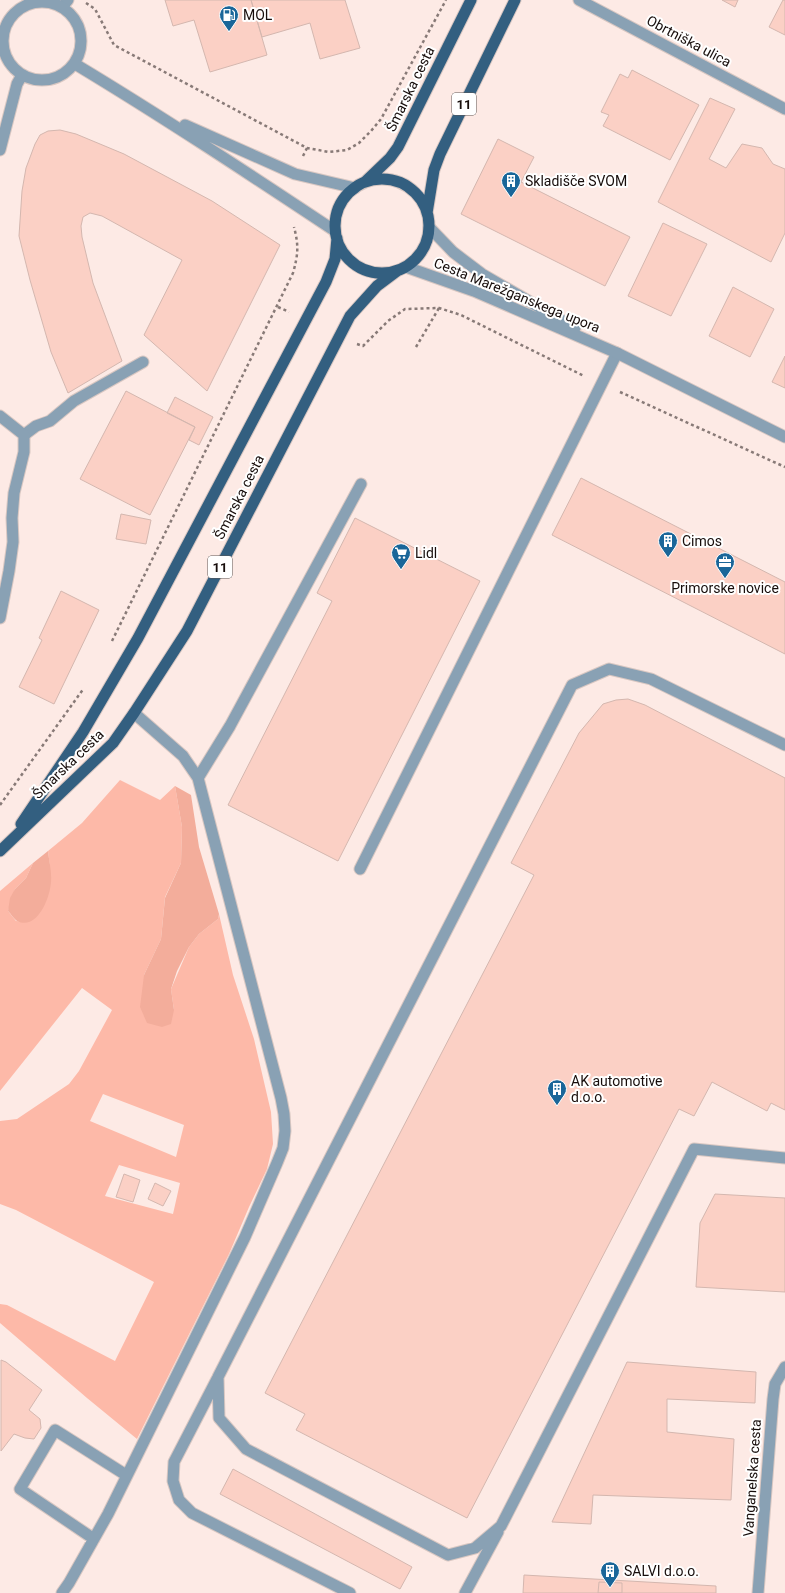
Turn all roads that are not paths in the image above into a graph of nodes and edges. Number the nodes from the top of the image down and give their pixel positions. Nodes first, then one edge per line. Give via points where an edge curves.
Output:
1 (471, 0) edge
2 (516, 0) edge
3 (579, 0) edge
4 (65, 4) edge
5 (4, 17) edge
6 (75, 64) junction
7 (22, 75) junction
8 (785, 109) edge
9 (153, 112) junction
10 (0, 150) edge
11 (359, 186) junction
12 (427, 213) junction
13 (429, 227) junction
14 (336, 235) junction
15 (401, 269) junction
16 (617, 353) junction
17 (143, 362) dead end
18 (0, 416) edge
19 (24, 435) junction
20 (785, 437) edge
21 (361, 484) dead end
22 (0, 618) edge
23 (134, 713) junction
24 (785, 745) edge
25 (198, 778) junction
26 (10, 841) junction
27 (0, 851) edge
28 (360, 869) dead end
29 (785, 1158) edge
30 (785, 1367) edge
31 (218, 1377) junction
32 (126, 1475) junction
33 (501, 1526) junction
34 (94, 1539) junction
35 (62, 1593) edge
36 (350, 1593) edge
37 (465, 1593) edge
38 (758, 1593) edge

1 - 11 main road, Šmarska cesta / 11 via 398,147 390,158
2 - 12 main road, 11 via 440,154 434,170
3 - 8 street, Obrtniška ulica
4 - 5 street via 33,3
4 - 6 street via 81,33 81,49
5 - 7 street via 4,50 11,65
6 - 7 street via 64,74 51,80 36,80
6 - 9 street
7 - 10 street via 17,84
9 - 11 street via 295,174
9 - 14 street via 283,196
11 - 12 main road, 11 via 379,179 395,181 409,188 420,199
11 - 14 main road, 11 via 348,194 339,207 335,221
12 - 13 main road, 11
13 - 15 main road, 11 via 422,250 415,260
13 - 16 street, Cesta Marežganskega upora via 453,252 482,274
14 - 15 main road via 343,252 353,263 367,270 382,273
14 - 26 main road, Šmarska cesta / 11 via 335,259 328,278 138,638 83,732
15 - 16 street, Cesta Marežganskega upora via 474,292
15 - 23 main road, Šmarska cesta / 11 via 377,286 350,316 187,631
16 - 20 street, Cesta Marežganskega upora
16 - 28 street
17 - 19 street via 74,401 50,421 36,426
18 - 19 street
19 - 22 street via 24,452 14,493 13,542
21 - 25 street via 230,726
23 - 25 street via 182,756
23 - 26 main road, Šmarska cesta / 11 via 113,743
24 - 31 street via 652,679 609,669 572,685
25 - 32 street via 281,1098 284,1114 283,1148 245,1237
26 - 27 main road, Šmarska cesta / 11
29 - 33 street via 694,1149
30 - 38 street, Vanganelska cesta via 776,1384 773,1399
31 - 33 street via 219,1418 246,1449 253,1453 448,1555 475,1548
31 - 36 street via 174,1462 173,1481 179,1500 192,1513
32 - 34 street
32 - 34 street via 55,1430 20,1489
33 - 37 street
34 - 35 street

